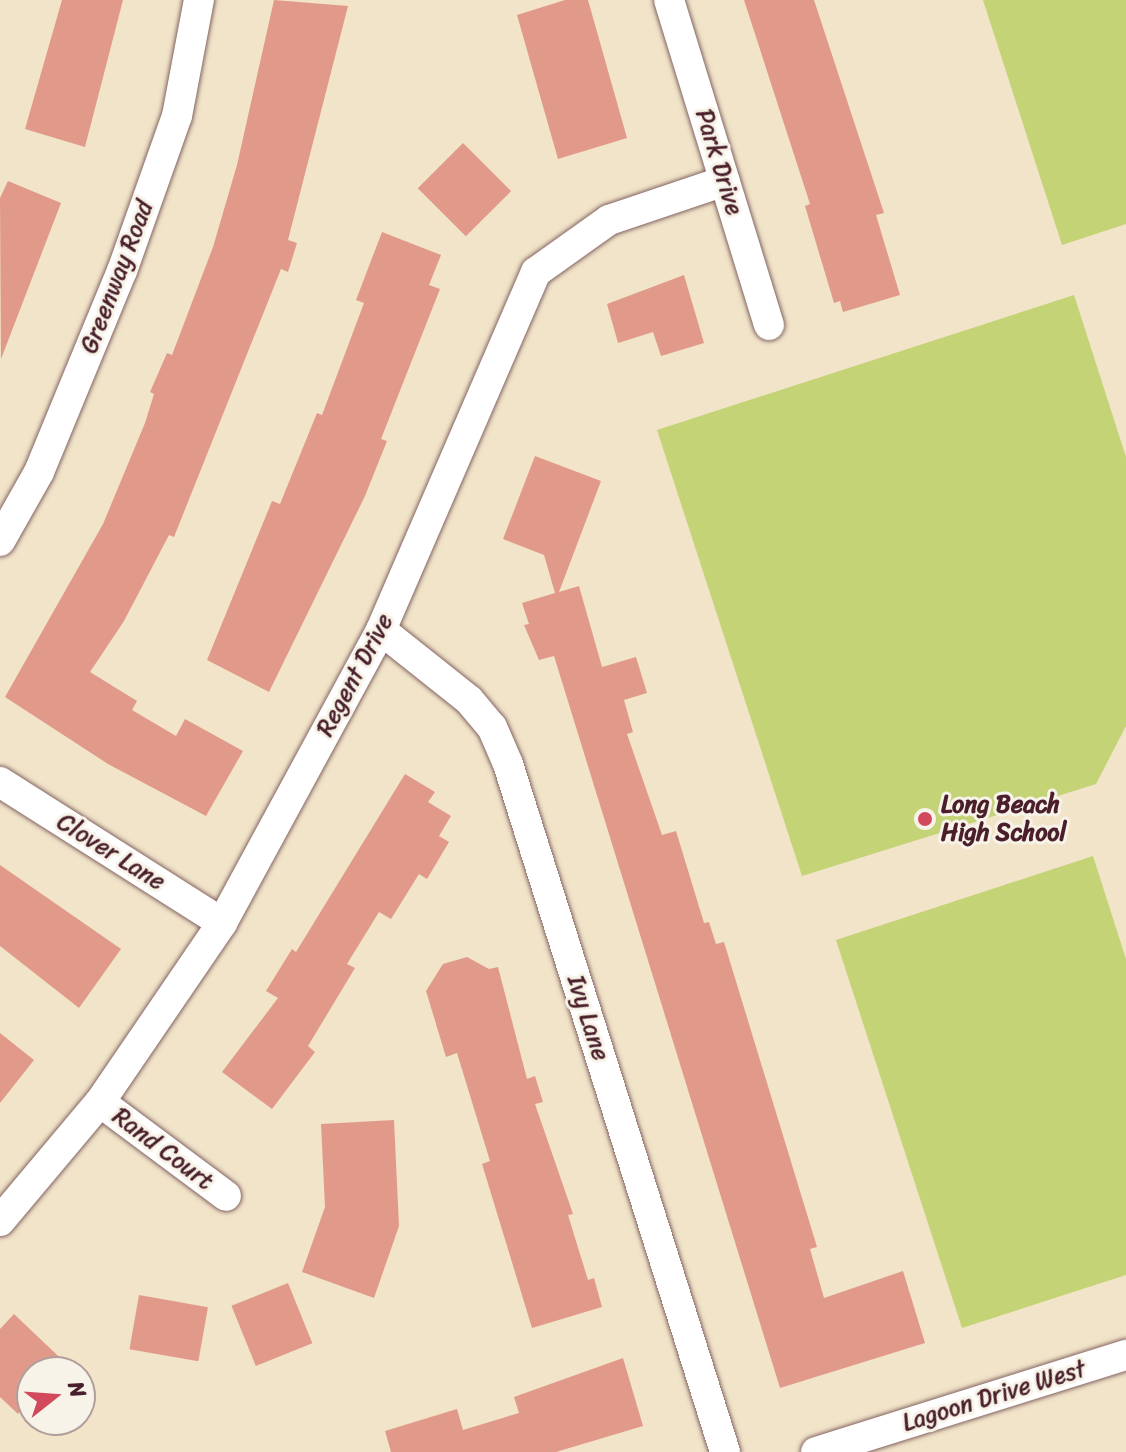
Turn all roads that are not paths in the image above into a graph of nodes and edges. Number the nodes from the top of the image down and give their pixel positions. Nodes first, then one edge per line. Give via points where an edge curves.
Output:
1 (199, 0) edge
2 (669, 0) edge
3 (725, 181) junction
4 (769, 325) dead end
5 (0, 541) edge
6 (381, 630) junction
7 (0, 782) edge
8 (222, 923) junction
9 (100, 1102) junction
10 (226, 1196) dead end
11 (0, 1221) edge
12 (1126, 1355) edge
13 (725, 1452) edge
14 (816, 1452) edge

1 - 5 street, Greenway Road via 177,116 122,271 39,472
2 - 3 street, Park Drive
3 - 4 street, Park Drive
3 - 6 street, Regent Drive via 609,220 536,272
6 - 8 street, Regent Drive
6 - 13 street, Ivy Lane via 469,700 492,727 508,764
7 - 8 street, Clover Lane
8 - 9 street, Regent Drive
9 - 10 street, Rand Court
9 - 11 street, Regent Drive
12 - 14 street, Lagoon Drive West

